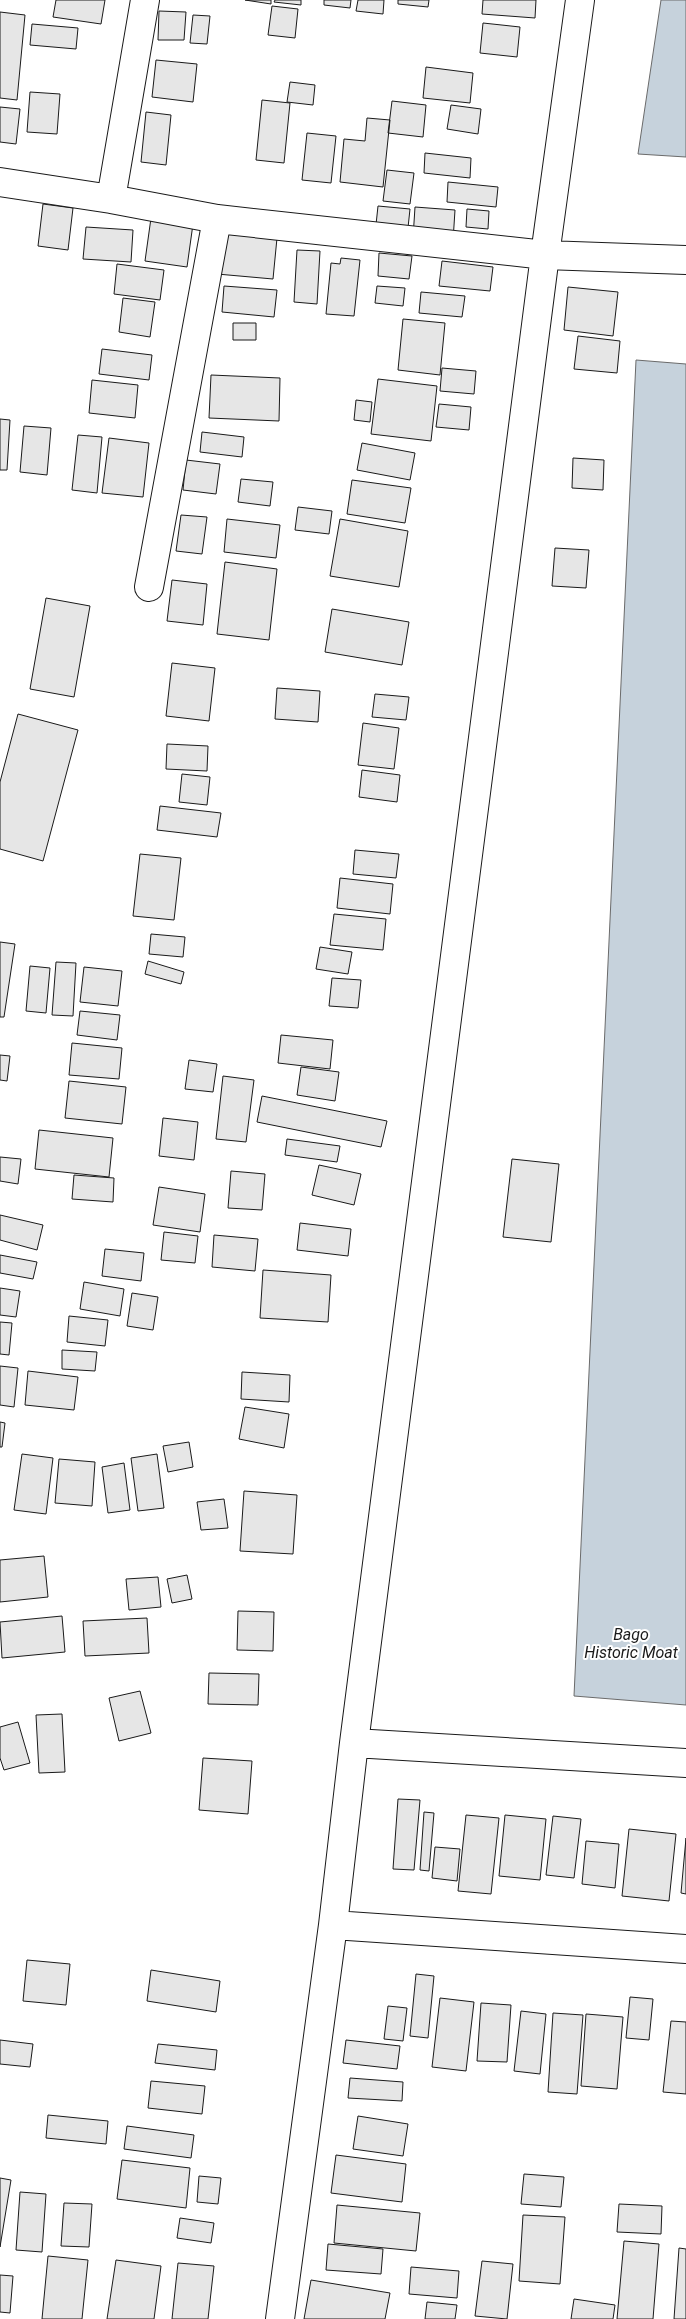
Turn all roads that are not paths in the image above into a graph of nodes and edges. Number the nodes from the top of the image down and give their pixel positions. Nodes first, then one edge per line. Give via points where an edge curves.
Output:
1 (146, 0) edge
2 (580, 0) edge
3 (0, 182) edge
4 (111, 199) junction
5 (217, 219) junction
6 (545, 255) junction
7 (686, 260) edge
8 (150, 587) dead end
9 (354, 1743) junction
10 (686, 1763) edge
11 (333, 1925) junction
12 (686, 1949) edge
13 (280, 2319) edge

1 - 4 street
2 - 6 street
3 - 4 street
4 - 5 street
5 - 6 street
5 - 8 street
6 - 7 street
6 - 9 street
9 - 10 street
9 - 11 street
11 - 12 street
11 - 13 street

